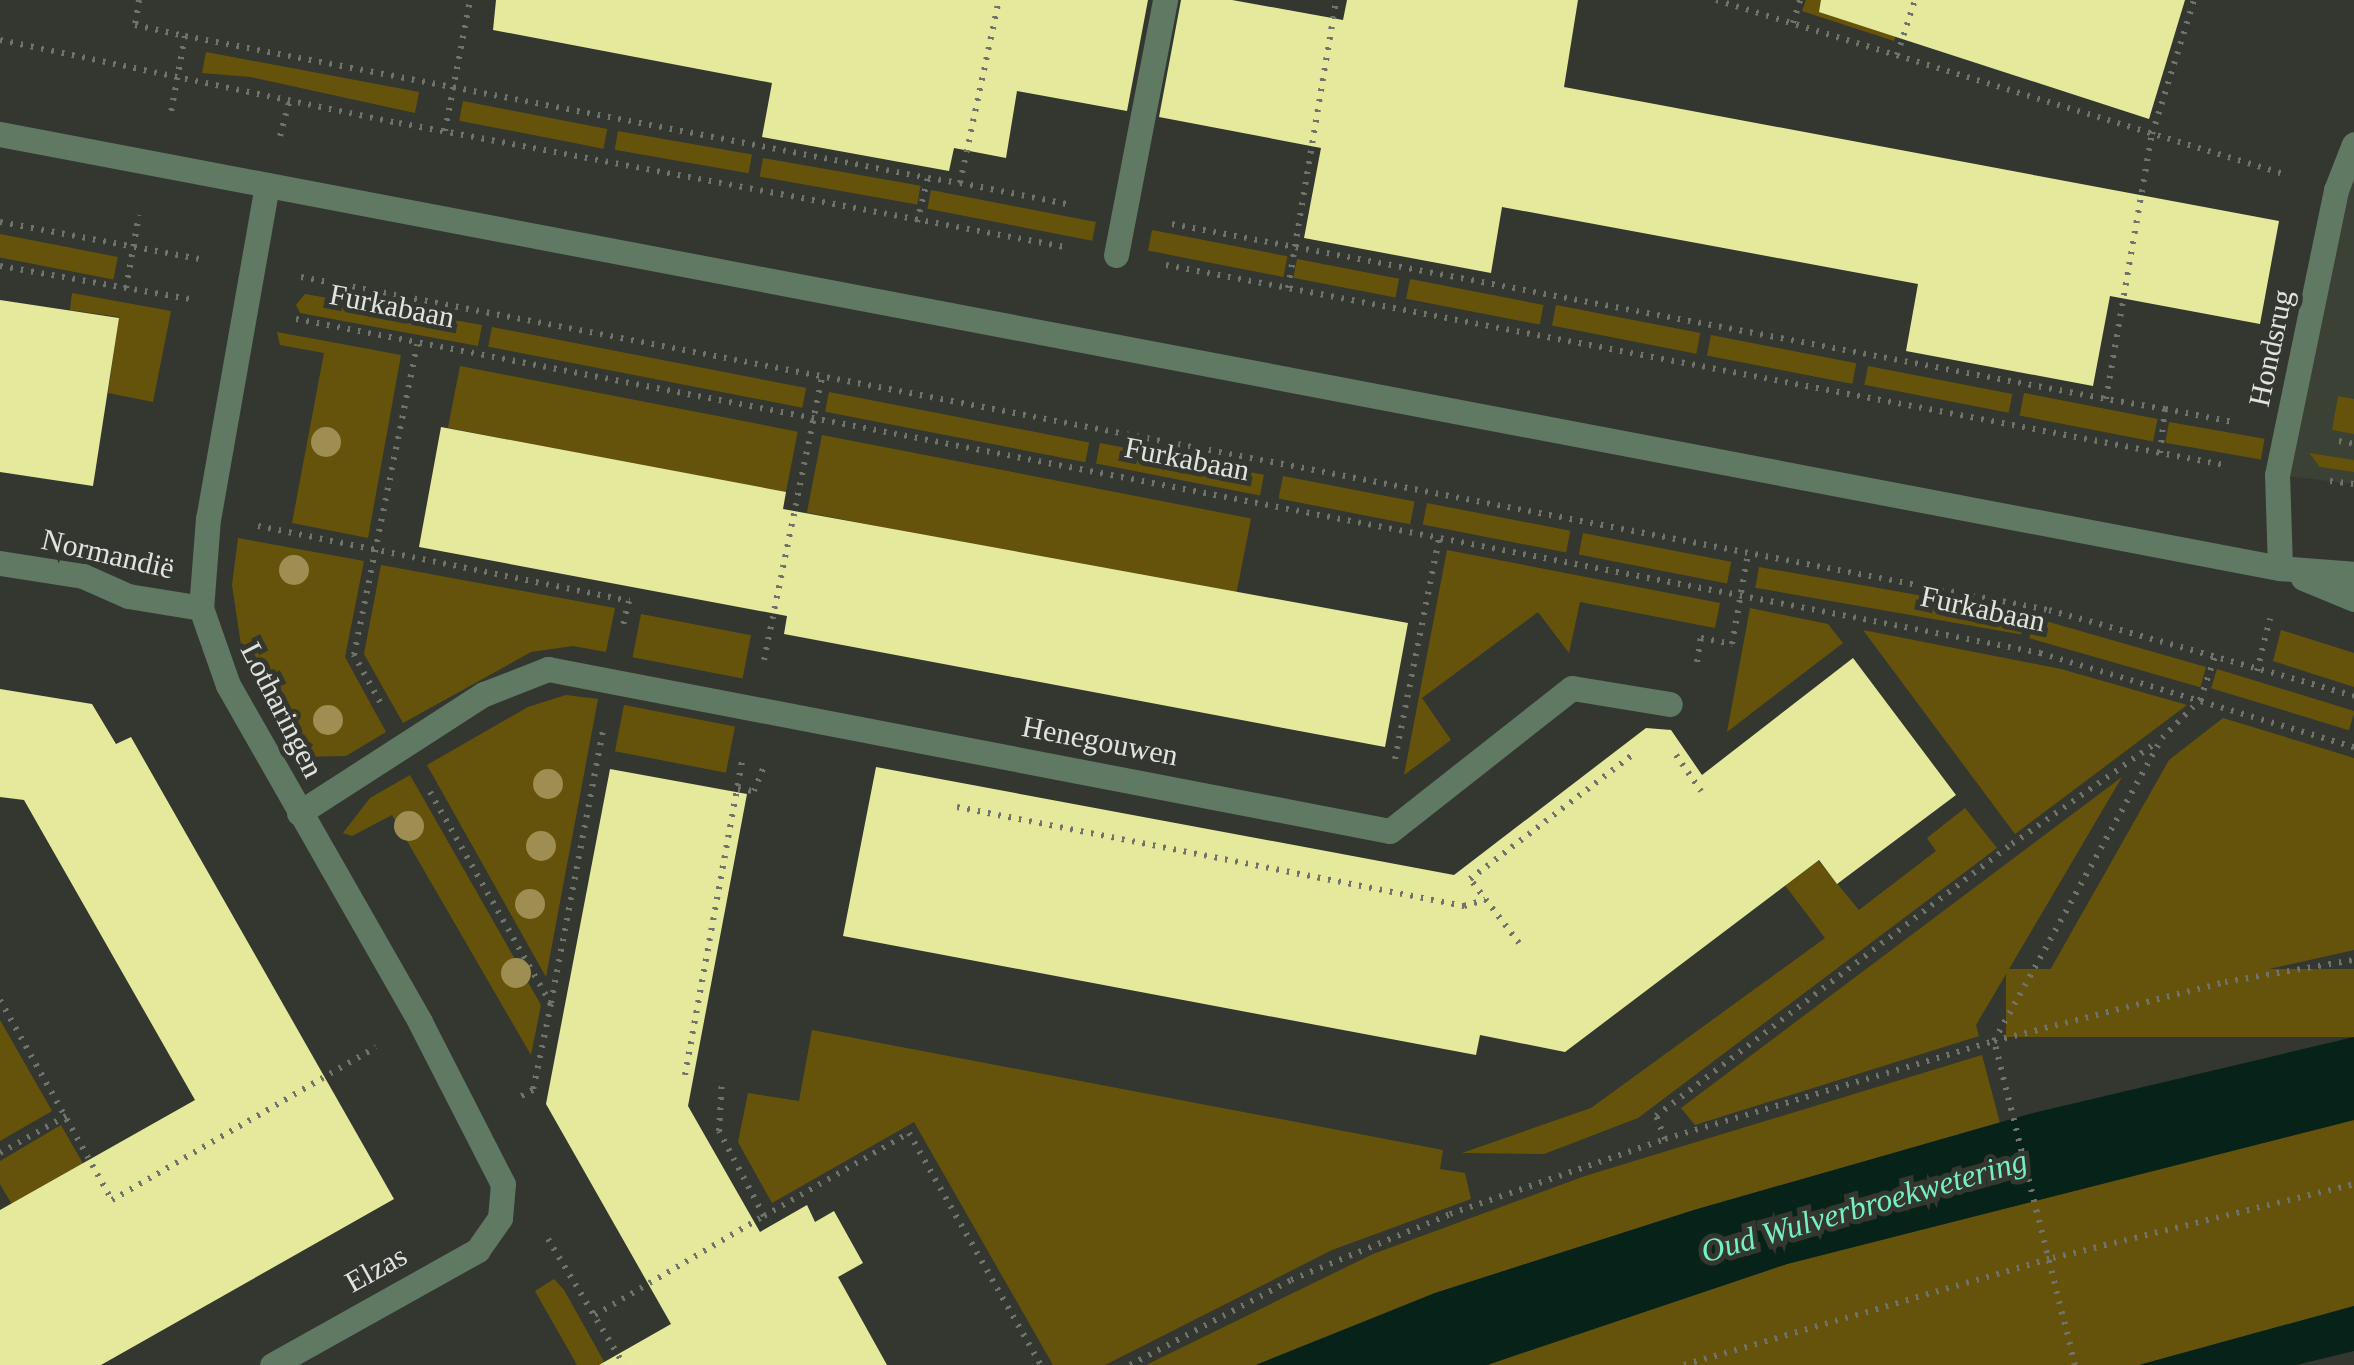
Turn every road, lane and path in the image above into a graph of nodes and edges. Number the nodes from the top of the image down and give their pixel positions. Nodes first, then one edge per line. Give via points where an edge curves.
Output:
1 (139, 0) edge
2 (470, 0) edge
3 (999, 0) edge
4 (1165, 0) edge
5 (1336, 0) edge
6 (1716, 0) edge
7 (1800, 0) edge
8 (1915, 0) edge
9 (2194, 0) edge
10 (1793, 23) junction
11 (135, 25) dead end
12 (185, 36) dead end
13 (0, 40) edge
14 (1897, 55) junction
15 (454, 86) junction
16 (445, 131) junction
17 (0, 134) edge
18 (2152, 134) junction
19 (2354, 144) edge
20 (928, 178) junction
21 (960, 183) junction
22 (266, 185) junction
23 (2336, 190) junction
24 (1124, 215) junction
25 (0, 222) edge
26 (917, 222) junction
27 (1294, 246) junction
28 (1116, 255) junction
29 (0, 266) edge
30 (254, 269) junction
31 (1288, 288) junction
32 (246, 310) junction
33 (822, 377) junction
34 (2106, 400) junction
35 (814, 422) junction
36 (2160, 452) junction
37 (2277, 475) junction
38 (2354, 484) edge
39 (208, 518) junction
40 (1439, 539) junction
41 (1748, 553) junction
42 (0, 563) edge
43 (2280, 568) junction
44 (2354, 574) edge
45 (1740, 596) junction
46 (2354, 599) edge
47 (202, 608) junction
48 (2215, 657) junction
49 (612, 679) junction
50 (2354, 696) edge
51 (2200, 700) junction
52 (1670, 704) joint
53 (751, 706) junction
54 (2162, 738) junction
55 (1666, 742) dead end
56 (2354, 747) edge
57 (744, 750) dead end
58 (1638, 751) dead end
59 (779, 772) dead end
60 (738, 789) junction
61 (1702, 791) dead end
62 (936, 802) dead end
63 (299, 812) junction
64 (1411, 814) junction
65 (1486, 900) junction
66 (1519, 944) dead end
67 (2354, 960) edge
68 (0, 1000) edge
69 (551, 1004) dead end
70 (420, 1022) junction
71 (1994, 1041) junction
72 (685, 1075) dead end
73 (722, 1080) dead end
74 (66, 1116) junction
75 (1665, 1139) junction
76 (0, 1152) edge
77 (2354, 1184) edge
78 (764, 1216) junction
79 (500, 1218) junction
80 (2053, 1258) junction
81 (595, 1314) junction
82 (2075, 1363) edge
83 (272, 1365) edge
84 (624, 1365) edge
85 (1041, 1365) edge
86 (1130, 1365) edge
87 (1684, 1365) edge

1 - 11 path
2 - 15 path
3 - 21 path
4 - 24 street
5 - 27 path
6 - 10 path
7 - 10 path
8 - 14 path
9 - 18 path
10 - 14 path
12 - 15 path
13 - 16 path
14 - 18 path
15 - 16 path
15 - 20 path
16 - 26 path
17 - 22 street
18 - 23 path
18 - 34 path
19 - 23 street, Hondsrug
20 - 21 path
20 - 26 path
21 - 24 path
22 - 30 street, Lotharingen
22 - 43 street
23 - 37 street, Hondsrug
24 - 27 path
24 - 28 street
25 - 30 path, Furkabaan
26 - 28 path
27 - 31 path
27 - 34 path
28 - 31 path
29 - 32 path, Furkabaan
30 - 32 street, Lotharingen
30 - 33 path, Furkabaan
31 - 36 path
32 - 35 path, Furkabaan
32 - 39 street, Lotharingen
33 - 35 path
33 - 41 path, Furkabaan
34 - 36 path via 2166,409
35 - 40 path, Furkabaan
35 - 53 path
36 - 37 path
37 - 38 path
37 - 43 street, Hondsrug
39 - 47 street, Lotharingen
39 - 49 path via 628,601
40 - 45 path, Furkabaan
40 - 64 path via 1390,783
41 - 45 path
41 - 48 path, Furkabaan via 2049,610
42 - 47 street, Normandië via 83,576 128,596
43 - 44 street
43 - 46 street
45 - 51 path, Furkabaan via 2040,653
45 - 52 path via 1732,644 1701,638 1688,708
47 - 63 street, Lotharingen via 228,684
48 - 50 path, Furkabaan
48 - 51 path
49 - 53 street, Henegouwen
49 - 63 street, Henegouwen via 548,669 484,694
49 - 69 path
51 - 54 path
51 - 56 path, Furkabaan
52 - 64 street, Henegouwen via 1572,688
53 - 64 street, Henegouwen via 1390,830
54 - 71 path
54 - 75 path via 1656,1116
55 - 61 path
57 - 60 path
58 - 65 path via 1470,879
59 - 60 path via 759,768 754,792
60 - 72 path
62 - 65 path via 1464,906
63 - 70 street, Lotharingen
65 - 66 path
67 - 71 path via 2224,982
68 - 74 path
70 - 74 path via 112,1200
70 - 79 street, Lotharingen via 503,1184
71 - 75 path
71 - 80 path
73 - 78 path via 719,1132
74 - 76 path
75 - 86 path via 1450,1214 1291,1280
77 - 80 path
78 - 81 path
78 - 85 path via 910,1134
79 - 81 path via 556,1242
79 - 83 street, Elzas via 478,1250
80 - 82 path
80 - 87 path
81 - 84 path

